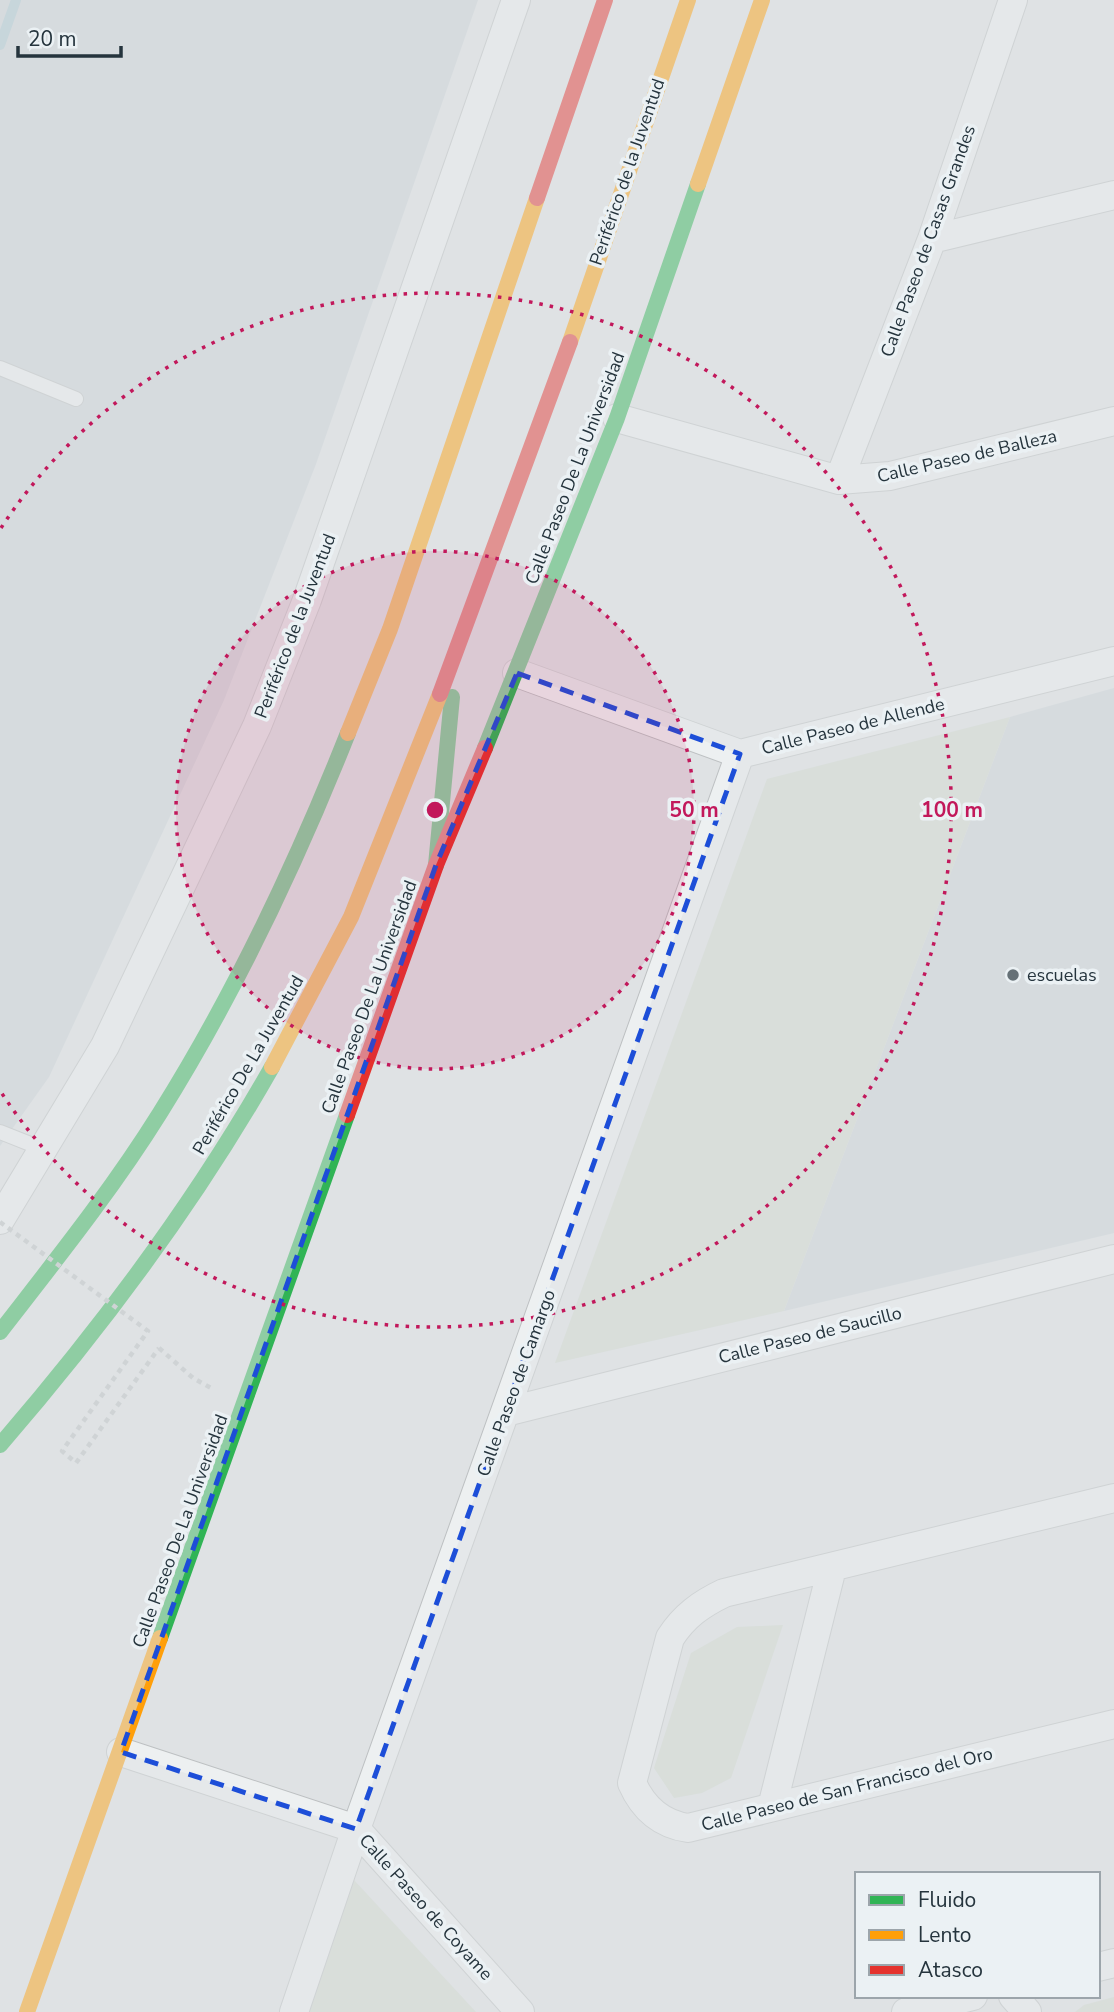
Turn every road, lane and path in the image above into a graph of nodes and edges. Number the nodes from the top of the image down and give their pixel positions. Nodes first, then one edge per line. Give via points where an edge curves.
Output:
1 (516, 0) edge
2 (605, 0) edge
3 (688, 0) edge
4 (762, 0) edge
5 (1013, 0) edge
6 (1114, 195) edge
7 (932, 239) junction
8 (0, 368) edge
9 (76, 398) dead end
10 (617, 418) junction
11 (1114, 421) edge
12 (839, 480) junction
13 (455, 660) junction
14 (1114, 661) edge
15 (517, 673) junction
16 (740, 754) junction
17 (436, 865) junction
18 (0, 1132) edge
19 (43, 1149) junction
20 (0, 1221) edge
21 (1114, 1259) edge
22 (0, 1332) edge
23 (245, 1406) junction
24 (506, 1412) junction
25 (0, 1445) edge
26 (1114, 1498) edge
27 (832, 1568) junction
28 (1114, 1724) edge
29 (121, 1752) junction
30 (772, 1807) junction
31 (356, 1829) junction
32 (965, 1998) edge
33 (1015, 1998) edge
34 (27, 2012) edge
35 (294, 2012) edge
36 (520, 2012) edge
37 (906, 2012) edge
38 (1027, 2012) edge

1 - 19 street, Periférico de la Juventud via 307,600 257,726 104,1046
2 - 22 main road via 390,629 305,841 244,964 160,1113 86,1221
3 - 13 main road, Periférico de la Juventud
4 - 10 main road, Calle Paseo De La Universidad
5 - 7 street, Calle Paseo de Casas Grandes
6 - 7 street
7 - 12 street, Calle Paseo de Casas Grandes
8 - 9 lane
10 - 12 street, Calle Paseo de Balleza
10 - 15 main road, Calle Paseo De La Universidad
11 - 12 street, Calle Paseo de Balleza via 891,476
13 - 17 main road
13 - 25 main road, Periférico De La Juventud via 330,962 242,1119 174,1226 55,1383
14 - 16 street, Calle Paseo de Allende
15 - 16 street, Calle Paseo de Allende
15 - 17 main road, Calle Paseo De La Universidad
16 - 24 street, Calle Paseo de Camargo
17 - 23 main road, Calle Paseo De La Universidad
18 - 19 lane
19 - 20 street, Periférico de la Juventud
20 - 23 path, bridge via 148,1331 62,1451 76,1463 159,1348 193,1378
21 - 24 street, Calle Paseo de Saucillo
23 - 29 main road, Calle Paseo De La Universidad
24 - 31 street, Calle Paseo de Camargo
26 - 27 street, Calle Paseo de San Francisco del Oro
27 - 30 street
27 - 30 street, Calle Paseo de San Francisco del Oro via 723,1593 678,1625 670,1638 632,1783 649,1810 674,1826 688,1828
28 - 30 street, Calle Paseo de San Francisco del Oro
29 - 31 street, Calle Paseo de Coyame
29 - 34 main road, Calle Paseo De La Universidad
31 - 35 street, Calle Paseo de Camargo
31 - 36 street, Calle Paseo de Coyame
32 - 37 street
33 - 38 street

